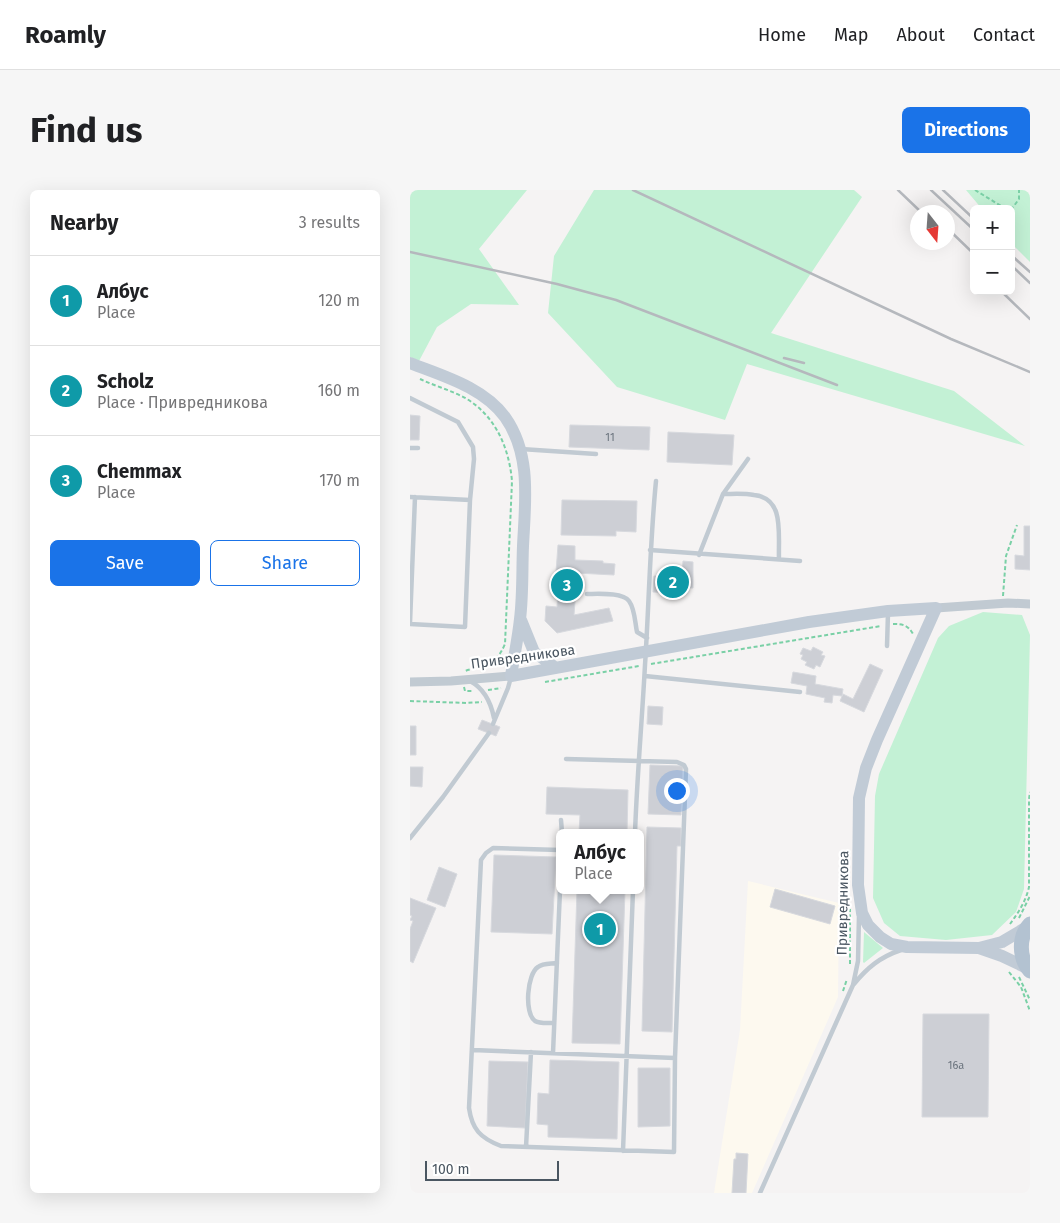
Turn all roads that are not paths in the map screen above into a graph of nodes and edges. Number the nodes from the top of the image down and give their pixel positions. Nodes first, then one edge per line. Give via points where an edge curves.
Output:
1 (410, 363) edge
2 (410, 398) edge
3 (410, 448) edge
4 (418, 448) dead end
5 (520, 448) junction
6 (596, 454) dead end
7 (748, 459) dead end
8 (656, 481) dead end
9 (723, 494) junction
10 (412, 497) edge
11 (470, 500) junction
12 (650, 550) junction
13 (699, 555) junction
14 (778, 559) junction
15 (800, 561) dead end
16 (587, 594) dead end
17 (411, 596) edge
18 (1030, 604) edge
19 (936, 608) junction
20 (520, 618) junction
21 (888, 618) junction
22 (410, 624) edge
23 (647, 638) junction
24 (887, 646) dead end
25 (646, 652) junction
26 (556, 668) junction
27 (645, 676) junction
28 (466, 680) junction
29 (410, 682) edge
30 (510, 682) junction
31 (800, 692) dead end
32 (494, 718) junction
33 (493, 724) dead end
34 (489, 733) dead end
35 (566, 759) dead end
36 (638, 760) junction
37 (561, 820) dead end
38 (562, 829) edge
39 (635, 829) edge
40 (410, 838) edge
41 (556, 850) edge
42 (560, 894) edge
43 (633, 894) edge
44 (854, 903) junction
45 (1029, 926) edge
46 (907, 947) junction
47 (979, 948) junction
48 (557, 963) junction
49 (1024, 971) edge
50 (853, 985) junction
51 (554, 1023) junction
52 (473, 1050) junction
53 (531, 1052) junction
54 (552, 1053) junction
55 (626, 1056) junction
56 (675, 1058) junction
57 (526, 1147) junction
58 (623, 1151) junction
59 (760, 1193) edge

1 - 5 street via 473,389 504,416
2 - 11 lane via 458,422 464,430 473,447
3 - 4 lane
5 - 6 lane
5 - 20 street via 525,486
7 - 9 lane
8 - 12 lane
9 - 13 lane
9 - 14 lane via 755,494 770,500 777,510
10 - 11 lane
10 - 17 lane
11 - 22 lane via 465,627
12 - 13 lane
12 - 23 lane
13 - 14 lane
14 - 15 lane
16 - 23 lane via 618,595 629,600 637,632
17 - 22 lane
18 - 19 street, Привредникова
19 - 21 street, Привредникова
19 - 44 street, Привредникова via 866,768 859,798
20 - 26 street via 534,652
20 - 30 street
21 - 24 lane
21 - 25 street, Привредникова via 809,622
23 - 25 lane
25 - 26 street, Привредникова
25 - 27 lane
26 - 30 street, Привредникова
27 - 31 lane
27 - 36 lane
28 - 29 street, Привредникова
28 - 30 street, Привредникова
28 - 32 lane via 482,690
30 - 32 lane
32 - 33 lane
34 - 40 lane
35 - 36 lane
36 - 39 lane
36 - 56 lane via 677,762 686,769
37 - 38 lane
41 - 52 lane via 493,848 481,860
42 - 48 lane
43 - 55 lane
44 - 46 street via 880,937 891,944
44 - 50 lane, Привредникова via 858,961
45 - 47 street via 1002,942
45 - 49 main road via 1021,946
46 - 47 street
46 - 50 lane via 885,955 866,969
47 - 49 street via 1002,956
48 - 51 lane
48 - 51 lane via 537,967 529,980 530,1015 539,1022
50 - 59 lane, Привредникова
51 - 54 lane
52 - 53 lane
52 - 57 lane via 471,1122 488,1142
53 - 54 lane
53 - 57 lane
54 - 55 lane
55 - 56 lane
55 - 58 lane
56 - 58 lane via 674,1152
57 - 58 lane

